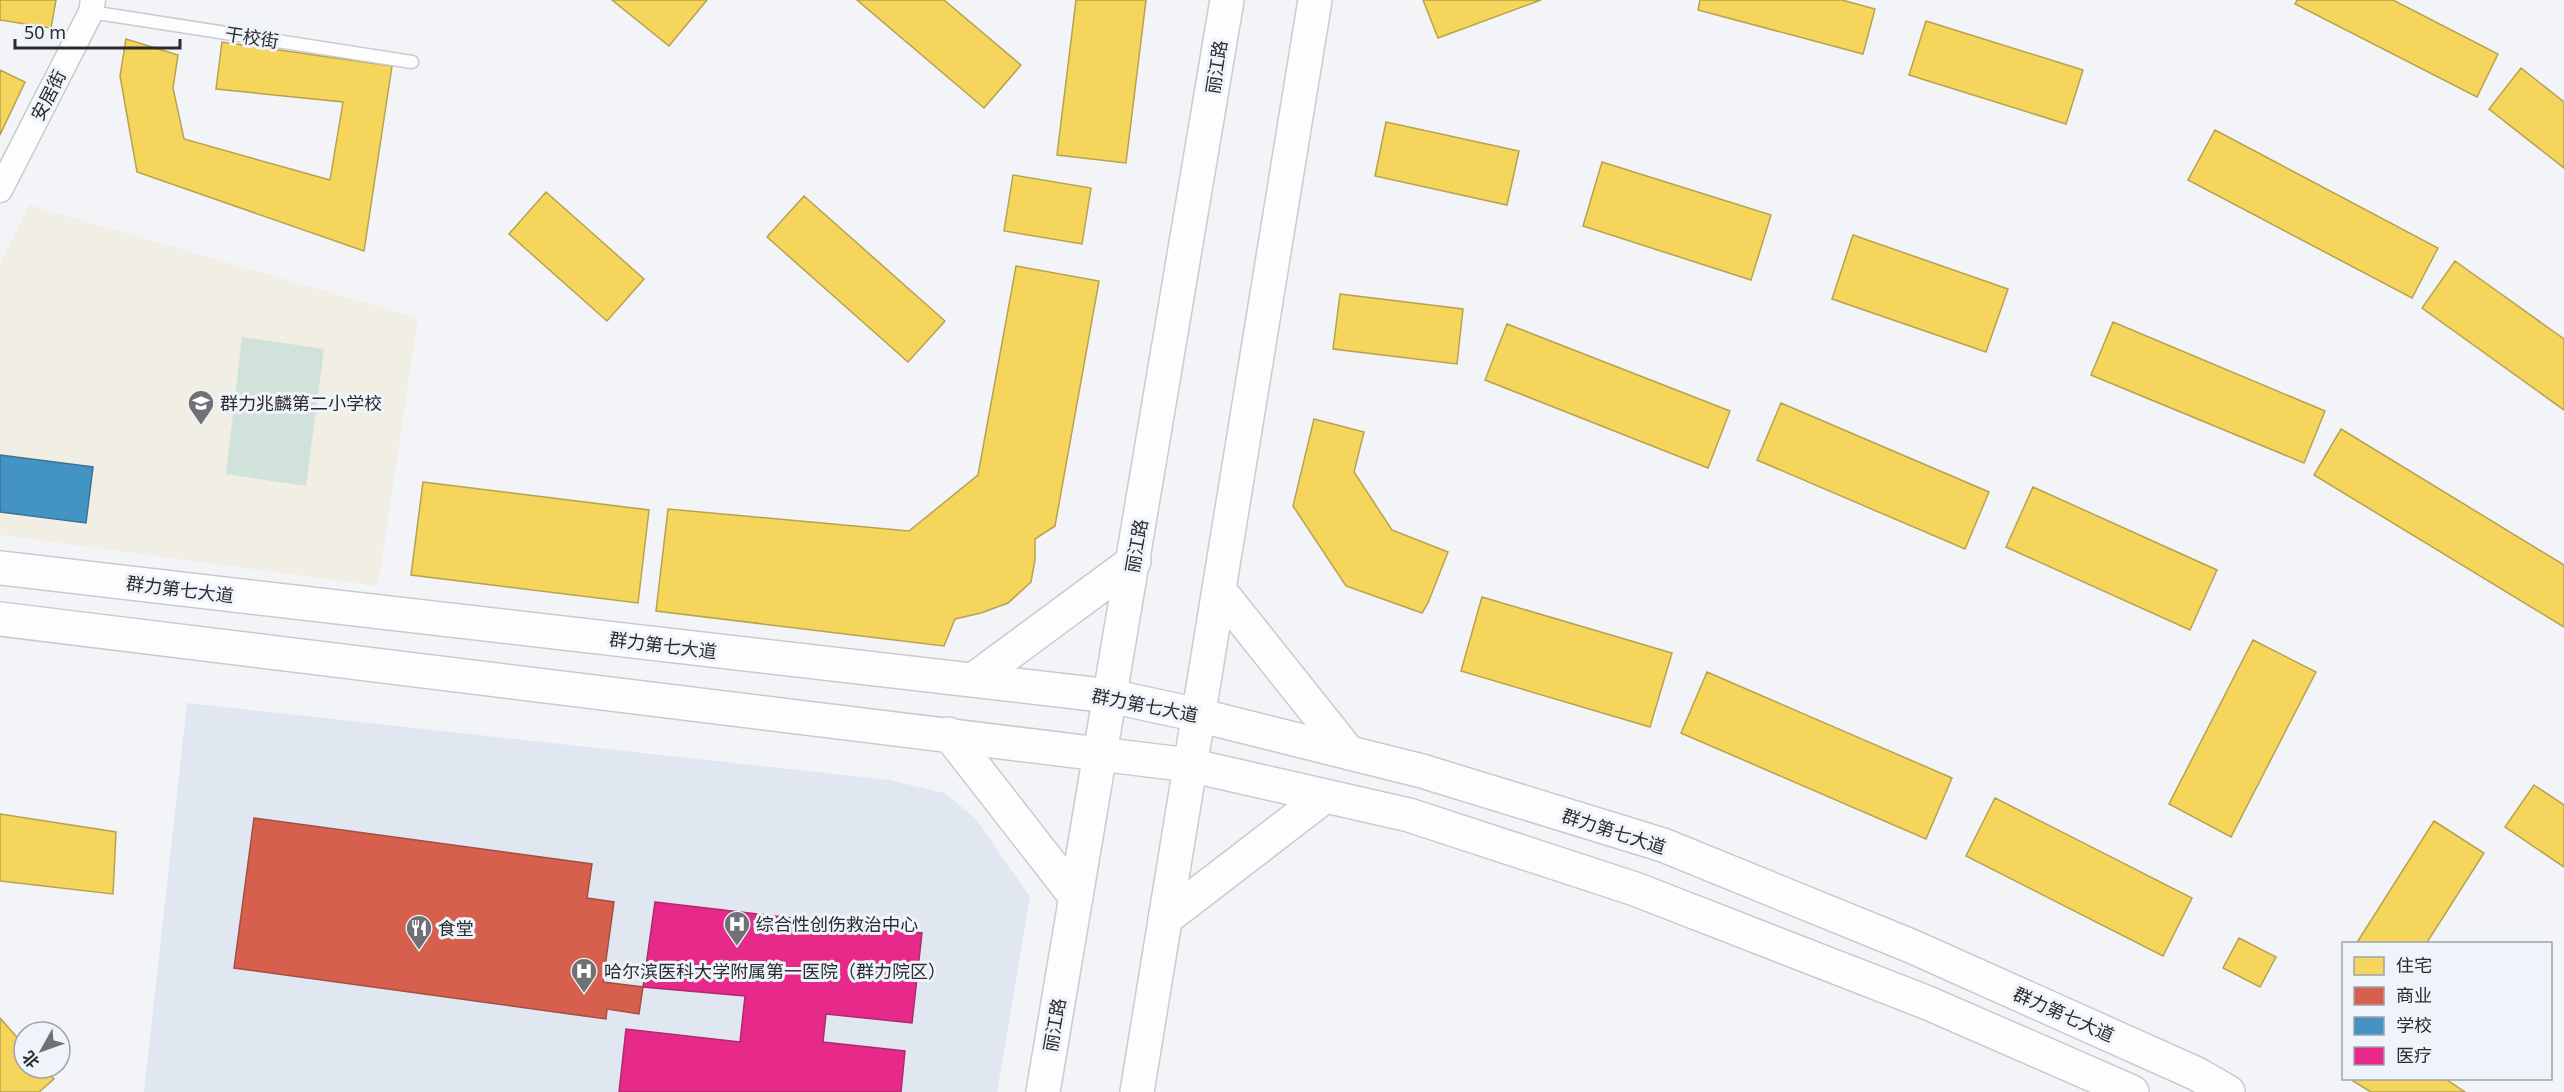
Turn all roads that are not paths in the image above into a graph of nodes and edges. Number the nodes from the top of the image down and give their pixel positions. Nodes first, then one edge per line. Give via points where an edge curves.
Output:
1 (1227, 0) edge
2 (1315, 0) edge
3 (92, 6) edge
4 (412, 62) dead end
5 (0, 190) edge
6 (1134, 561) junction
7 (0, 568) edge
8 (1219, 590) junction
9 (0, 619) edge
10 (973, 680) junction
11 (1110, 696) junction
12 (1198, 715) junction
13 (949, 734) junction
14 (1100, 752) junction
15 (1349, 753) junction
16 (1189, 765) junction
17 (1325, 796) junction
18 (1076, 897) junction
19 (1166, 919) junction
20 (1043, 1092) edge
21 (1137, 1092) edge
22 (2132, 1092) edge
23 (2228, 1092) edge

1 - 6 main road, 丽江路
2 - 8 main road
3 - 4 lane, 干校街
3 - 5 street, 安居街
6 - 10 main road
6 - 11 main road, 丽江路
7 - 10 main road, 群力第七大道
8 - 12 main road
8 - 15 main road
9 - 13 main road
10 - 11 main road, 群力第七大道
11 - 12 main road, 群力第七大道
11 - 14 main road, 丽江路
12 - 15 main road, 群力第七大道
12 - 16 main road
13 - 14 main road
13 - 18 main road
14 - 16 main road
14 - 18 main road, 丽江路
15 - 23 main road, 群力第七大道 via 1422,771 1663,845 1921,951 2197,1074
16 - 17 main road
16 - 19 main road
17 - 19 main road
17 - 22 main road via 1409,815 1635,890 1928,1003
18 - 20 main road, 丽江路
19 - 21 main road

